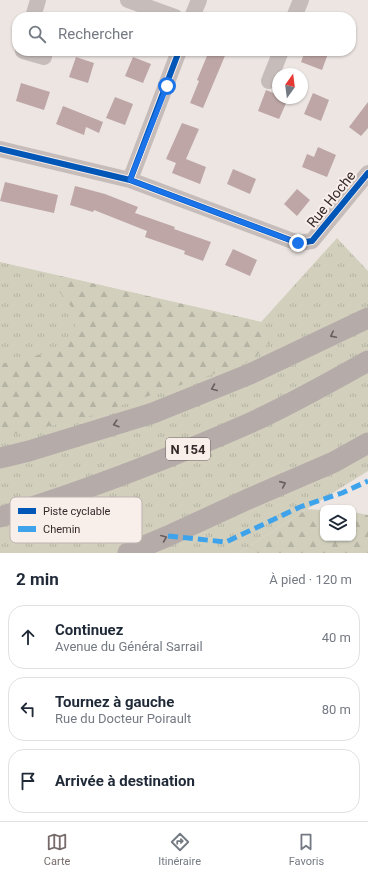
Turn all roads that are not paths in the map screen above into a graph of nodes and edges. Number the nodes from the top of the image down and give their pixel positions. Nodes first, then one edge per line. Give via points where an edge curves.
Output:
1 (38, 0) edge
2 (128, 0) edge
3 (199, 0) edge
4 (301, 0) edge
5 (34, 12) edge
6 (161, 12) edge
7 (194, 12) edge
8 (296, 12) edge
9 (40, 56) edge
10 (177, 56) edge
11 (279, 56) edge
12 (44, 57) dead end
13 (269, 81) dead end
14 (0, 149) edge
15 (368, 173) edge
16 (130, 180) junction
17 (368, 318) edge
18 (368, 361) edge
19 (368, 371) edge
20 (368, 443) edge
21 (0, 458) edge
22 (64, 497) edge
23 (86, 497) edge
24 (10, 514) edge
25 (0, 517) edge
26 (10, 522) edge
27 (0, 525) edge
28 (128, 553) edge

1 - 5 street
2 - 6 street
3 - 7 street
4 - 8 street
9 - 12 street
10 - 16 street
11 - 13 street
14 - 16 street
15 - 16 street, Rue Hoche via 312,241 298,243
17 -> 21 main road via 250,374 153,413
18 - 22 main road, N 154 via 251,422
19 - 23 main road, N 154 via 228,441
28 -> 20 main road via 334,462
24 - 25 main road, N 154
26 - 27 main road, N 154

